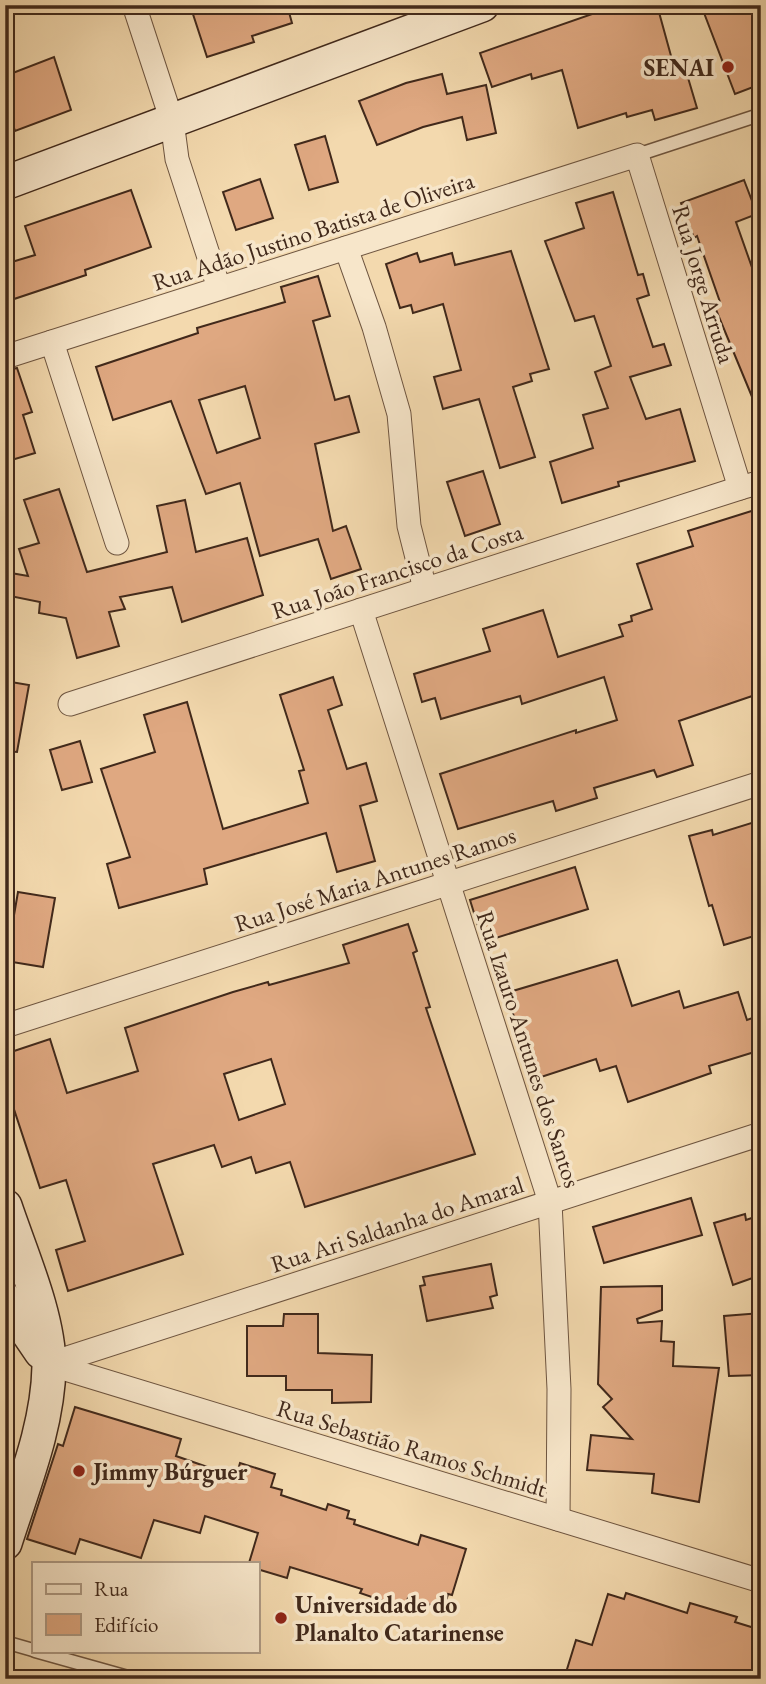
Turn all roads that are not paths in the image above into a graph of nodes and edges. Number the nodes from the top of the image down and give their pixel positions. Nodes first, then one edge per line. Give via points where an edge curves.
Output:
1 (134, 5) edge
2 (482, 5) edge
3 (752, 117) dead end
4 (172, 121) junction
5 (637, 155) junction
6 (5, 183) edge
7 (346, 248) junction
8 (219, 288) junction
9 (52, 342) junction
10 (5, 357) edge
11 (750, 485) edge
12 (117, 543) dead end
13 (425, 589) junction
14 (361, 610) junction
15 (70, 704) dead end
16 (761, 783) edge
17 (449, 883) junction
18 (5, 1026) edge
19 (761, 1134) edge
20 (551, 1202) junction
21 (5, 1206) edge
22 (5, 1299) edge
23 (49, 1364) junction
24 (558, 1519) junction
25 (5, 1543) edge
26 (761, 1581) edge
27 (5, 1642) edge
28 (32, 1650) edge
29 (38, 1652) edge
30 (135, 1679) edge

1 - 4 street
2 - 4 main road
3 - 5 lane
4 - 6 main road
4 - 8 street via 177,159
5 - 7 street, Rua Adão Justino Batista de Oliveira
5 - 11 street, Rua Jorge Arruda
7 - 8 street, Rua Adão Justino Batista de Oliveira
7 - 13 street via 399,414 410,526
8 - 9 street, Rua Adão Justino Batista de Oliveira
9 - 10 street, Rua Adão Justino Batista de Oliveira
9 - 12 street
11 - 13 street, Rua João Francisco da Costa
13 - 14 street, Rua João Francisco da Costa
14 - 15 street, Rua João Francisco da Costa
14 - 17 street, Rua Izauro Antunes dos Santos
16 - 17 street, Rua José Maria Antunes Ramos
17 - 18 street, Rua José Maria Antunes Ramos
17 - 20 street, Rua Izauro Antunes dos Santos
19 - 20 street, Rua Ari Saldanha do Amaral
20 - 23 street, Rua Ari Saldanha do Amaral
20 - 24 street, Rua Izauro Antunes dos Santos via 559,1389
21 - 23 main road via 35,1300
22 - 23 main road
23 - 24 street, Rua Sebastião Ramos Schmidt
23 - 25 main road via 41,1429
24 - 26 street, Rua Sebastião Ramos Schmidt
27 - 28 lane
29 - 30 lane

